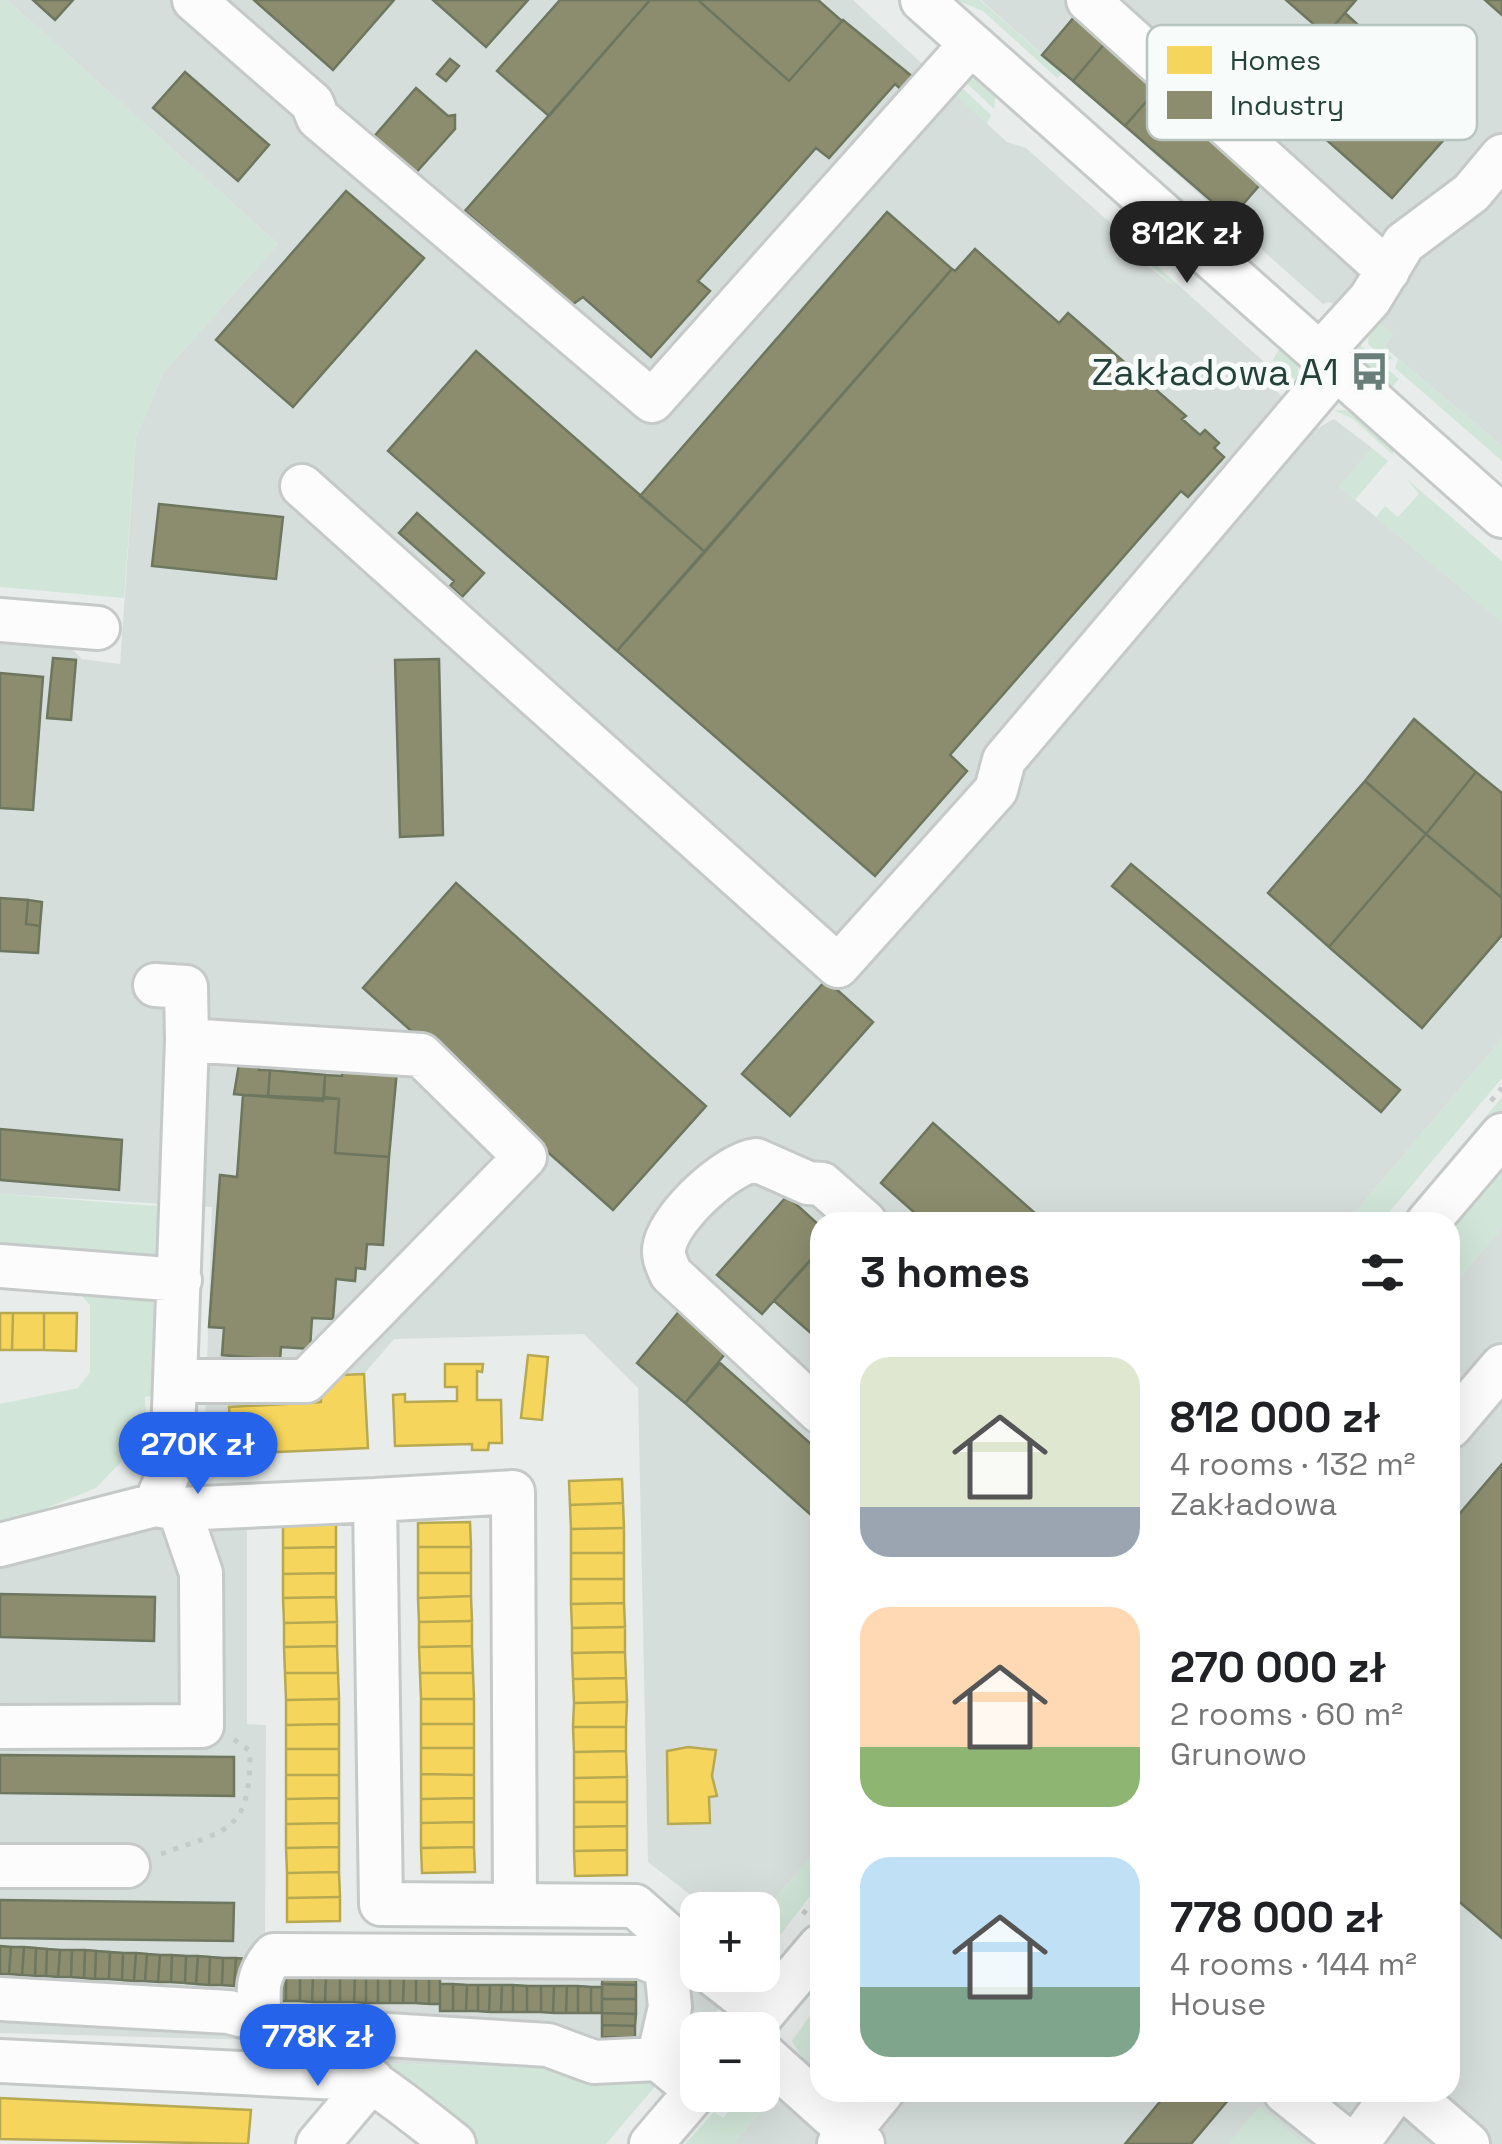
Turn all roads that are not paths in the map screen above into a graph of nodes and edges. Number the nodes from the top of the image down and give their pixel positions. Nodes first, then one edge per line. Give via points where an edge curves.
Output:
1 (194, 0) edge
2 (922, 0) edge
3 (1088, 0) edge
4 (970, 45) junction
5 (1147, 53) edge
6 (1243, 140) edge
7 (1502, 156) edge
8 (1388, 271) junction
9 (1327, 362) junction
10 (302, 486) dead end
11 (1502, 516) edge
12 (0, 620) edge
13 (98, 628) dead end
14 (155, 984) dead end
15 (187, 1040) junction
16 (1502, 1135) edge
17 (854, 1212) edge
18 (1437, 1212) edge
19 (0, 1266) edge
20 (180, 1280) junction
21 (1502, 1366) edge
22 (176, 1381) junction
23 (810, 1403) edge
24 (1460, 1415) edge
25 (374, 1500) junction
26 (167, 1507) junction
27 (0, 1546) edge
28 (0, 1726) edge
29 (0, 1866) edge
30 (128, 1866) road end
31 (515, 1906) junction
32 (680, 1946) edge
33 (810, 1960) edge
34 (727, 1992) edge
35 (0, 1999) edge
36 (743, 2012) edge
37 (772, 2012) edge
38 (277, 2029) junction
39 (780, 2058) edge
40 (658, 2060) junction
41 (0, 2061) edge
42 (680, 2077) edge
43 (372, 2080) junction
44 (810, 2092) edge
45 (818, 2102) edge
46 (875, 2102) edge
47 (1298, 2102) edge
48 (1387, 2102) edge
49 (1420, 2102) edge
50 (680, 2110) edge
51 (850, 2139) edge
52 (318, 2144) edge
53 (454, 2144) edge
54 (652, 2144) edge
55 (1353, 2144) edge
56 (1468, 2144) edge

1 - 4 street via 312,103 318,118 652,402
2 - 4 street
3 - 5 street
4 - 9 street
6 - 8 street
7 - 8 street via 1471,193 1404,243
8 - 9 street
9 - 10 street via 1004,760 996,790 838,966
9 - 11 street
12 - 13 street
14 - 15 street via 186,987
15 - 20 street
15 - 22 street via 420,1054 525,1157 306,1381
16 - 18 street
17 - 23 street via 822,1184 756,1160 727,1169 666,1242 663,1256 671,1274
19 - 20 street
20 - 22 street
21 - 24 street
22 - 26 street
25 - 26 street
25 - 31 street via 381,1904
25 - 31 street via 514,1492
26 - 27 street
26 - 28 street via 200,1573 202,1726
29 - 30 street
31 - 32 street via 634,1906
33 - 37 street
34 - 36 street
35 - 38 street via 230,2012
38 - 40 street via 548,2045 594,2062
38 - 40 street via 257,1986 274,1955 641,1957 666,1967 670,2006
38 - 43 street
39 - 44 street
40 - 42 street
41 - 43 street
43 - 52 street
43 - 53 street
45 - 51 street
46 - 51 street
47 - 55 street
48 - 55 street
49 - 56 street
50 - 54 street

